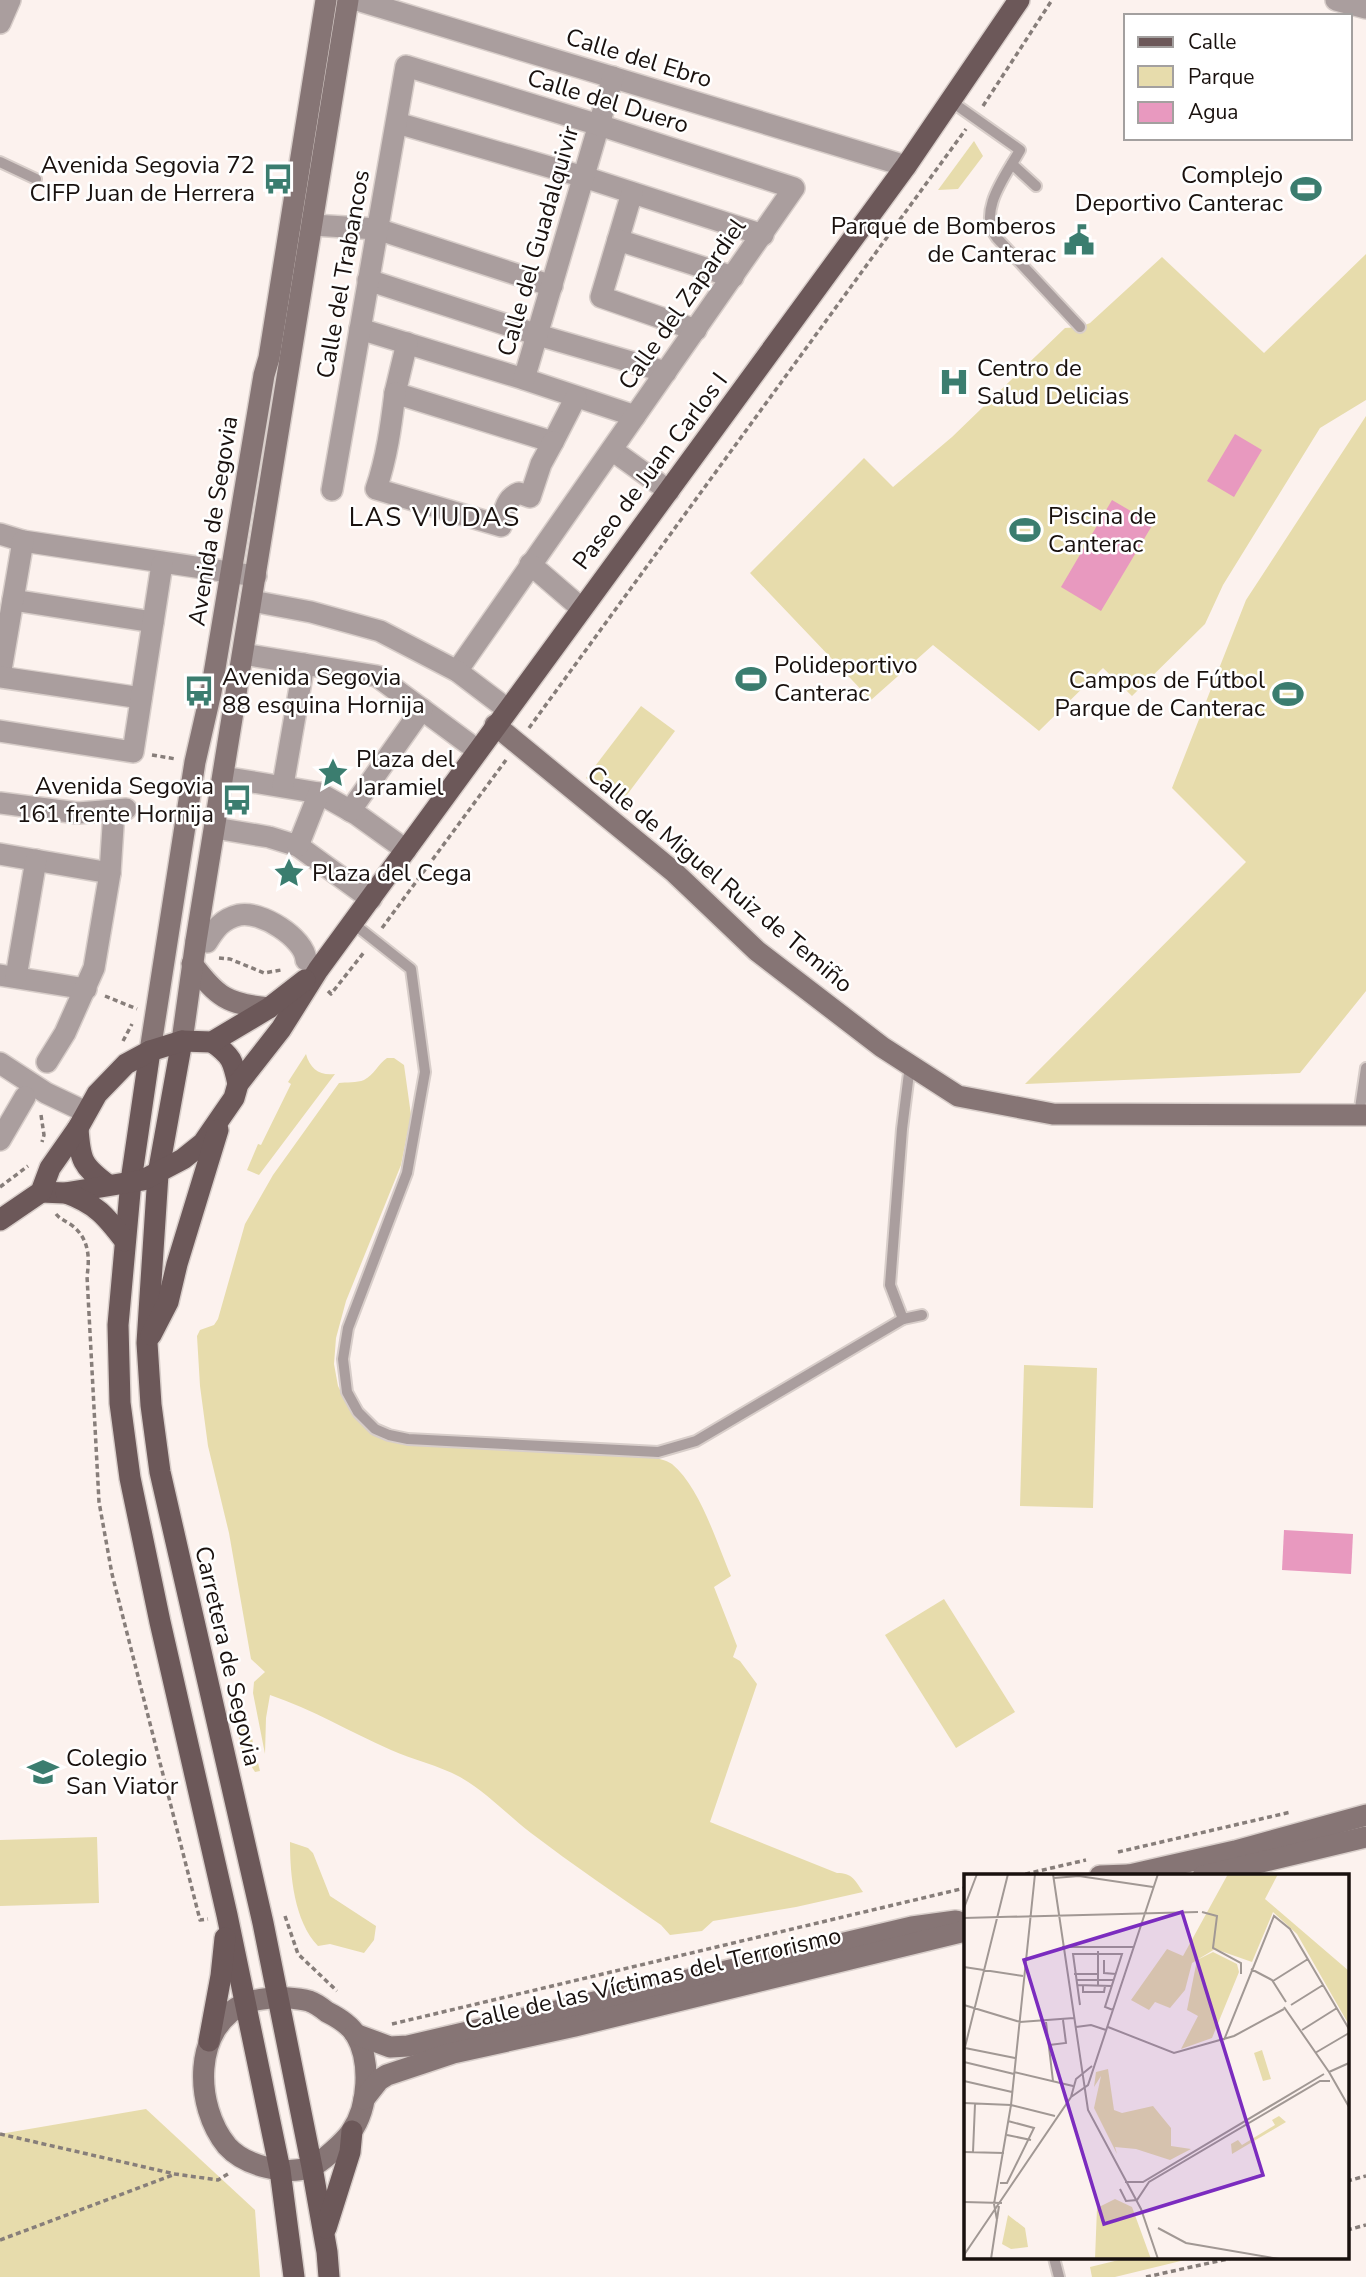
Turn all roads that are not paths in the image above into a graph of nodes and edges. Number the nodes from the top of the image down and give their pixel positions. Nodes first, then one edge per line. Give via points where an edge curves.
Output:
1 (10, 0) edge
2 (326, 0) edge
3 (348, 0) edge
4 (357, 0) edge
5 (1019, 0) edge
6 (1336, 0) edge
7 (1366, 8) edge
8 (0, 23) edge
9 (405, 66) joint
10 (613, 77) junction
11 (952, 102) junction
12 (397, 123) junction
13 (599, 125) junction
14 (0, 162) edge
15 (1012, 164) junction
16 (906, 166) junction
17 (584, 177) junction
18 (36, 179) dead end
19 (1036, 186) dead end
20 (794, 188) joint
21 (632, 193) junction
22 (313, 225) junction
23 (377, 229) junction
24 (763, 235) junction
25 (618, 240) junction
26 (733, 277) junction
27 (368, 280) junction
28 (552, 286) junction
29 (1080, 327) dead end
30 (360, 329) junction
31 (696, 330) junction
32 (538, 335) junction
33 (407, 343) junction
34 (666, 372) junction
35 (524, 379) junction
36 (394, 393) junction
37 (576, 397) junction
38 (635, 416) junction
39 (553, 442) junction
40 (612, 450) junction
41 (332, 490) dead end
42 (669, 491) junction
43 (0, 534) edge
44 (23, 541) junction
45 (162, 564) junction
46 (530, 564) junction
47 (230, 573) junction
48 (256, 576) junction
49 (13, 600) junction
50 (252, 601) junction
51 (581, 608) junction
52 (153, 622) junction
53 (243, 654) junction
54 (304, 664) junction
55 (457, 671) junction
56 (0, 677) edge
57 (141, 698) junction
58 (422, 709) junction
59 (501, 717) junction
60 (0, 731) edge
61 (477, 750) junction
62 (223, 777) junction
63 (283, 785) junction
64 (319, 793) junction
65 (0, 803) edge
66 (350, 811) junction
67 (215, 828) junction
68 (298, 846) junction
69 (406, 850) junction
70 (0, 854) edge
71 (36, 860) junction
72 (110, 873) junction
73 (371, 899) junction
74 (354, 924) junction
75 (196, 941) junction
76 (192, 964) junction
77 (312, 965) junction
78 (8, 976) edge
79 (86, 989) junction
80 (269, 1008) junction
81 (182, 1041) junction
82 (212, 1042) junction
83 (150, 1051) junction
84 (47, 1062) dead end
85 (0, 1063) edge
86 (910, 1065) junction
87 (1366, 1068) edge
88 (238, 1084) junction
89 (25, 1097) dead end
90 (1362, 1115) edge
91 (222, 1119) junction
92 (82, 1120) junction
93 (0, 1139) edge
94 (158, 1174) junction
95 (131, 1181) junction
96 (108, 1185) junction
97 (41, 1192) junction
98 (65, 1193) junction
99 (0, 1220) edge
100 (125, 1241) junction
101 (922, 1315) dead end
102 (903, 1319) junction
103 (147, 1343) junction
104 (1366, 1815) edge
105 (1366, 1838) edge
106 (1099, 1867) edge
107 (1124, 1874) edge
108 (1132, 1874) edge
109 (1212, 1874) edge
110 (964, 1909) edge
111 (227, 1915) junction
112 (964, 1924) edge
113 (912, 1927) junction
114 (964, 1931) edge
115 (277, 1997) junction
116 (246, 2003) junction
117 (355, 2034) junction
118 (209, 2041) junction
119 (364, 2099) junction
120 (352, 2131) junction
121 (312, 2166) junction
122 (280, 2171) junction
123 (324, 2234) junction
124 (1055, 2260) edge
125 (294, 2277) edge
126 (329, 2277) edge
127 (1059, 2277) edge

1 - 8 street
2 - 47 street, Avenida de Segovia
3 - 22 street, Avenida de Segovia
4 - 10 street, Calle del Ebro
5 - 11 main road, Paseo de Juan Carlos I
6 - 7 street
9 - 12 street, Calle del Trabancos
9 - 13 street, Calle del Duero
10 - 13 street, Calle del Guadalquivir
10 - 16 street, Calle del Ebro
11 - 15 lane via 1020,150
11 - 16 main road, Paseo de Juan Carlos I
12 - 17 street
12 - 23 street, Calle del Trabancos
13 - 17 street, Calle del Guadalquivir
13 - 20 street, Calle del Duero
14 - 18 lane
15 - 19 lane
15 - 29 lane via 991,206 989,227
16 - 42 main road, Paseo de Juan Carlos I
17 - 21 street
17 - 28 street, Calle del Guadalquivir
20 - 24 street, Calle del Zapardiel
21 - 24 street
21 - 25 street
22 - 23 street
22 - 48 street, Avenida de Segovia
23 - 27 street, Calle del Trabancos
23 - 28 street
24 - 26 street, Calle del Zapardiel
25 - 26 street
25 - 31 street via 601,297
26 - 31 street, Calle del Zapardiel
27 - 30 street, Calle del Trabancos
27 - 32 street
28 - 32 street, Calle del Guadalquivir
30 - 33 street
30 - 41 street, Calle del Trabancos
31 - 34 street, Calle del Zapardiel
32 - 34 street
32 - 35 street, Calle del Guadalquivir
33 - 35 street
33 - 36 street
34 - 38 street, Calle del Zapardiel
35 - 37 street
36 - 39 street
36 - 39 street via 390,435 376,489 500,526 512,496 530,497
37 - 38 street
37 - 39 street
38 - 40 street, Calle del Zapardiel
40 - 42 street
40 - 46 street, Calle del Zapardiel
42 - 51 main road, Paseo de Juan Carlos I
43 - 44 street
44 - 45 street
44 - 49 street
45 - 47 street
45 - 52 street
46 - 51 street
46 - 55 street, Calle del Zapardiel
47 - 48 street
47 - 83 street, Avenida de Segovia
48 - 50 street, Avenida de Segovia
49 - 52 street
49 - 56 street
50 - 53 street, Avenida de Segovia
50 - 55 street via 380,631
51 - 59 main road, Paseo de Juan Carlos I
52 - 57 street
53 - 54 street
53 - 62 street, Avenida de Segovia
54 - 58 street via 377,676
54 - 63 street
55 - 59 street
56 - 57 street
57 - 60 street via 133,752
58 - 61 street
58 - 66 street
59 - 61 main road, Paseo de Juan Carlos I
59 - 86 street, Calle de Miguel Ruiz de Temiño via 518,742 674,872 757,951
61 - 69 main road, Paseo de Juan Carlos I
62 - 63 street
62 - 67 street, Avenida de Segovia
63 - 64 street
64 - 66 street
64 - 68 street
65 - 72 street via 78,813 120,810
66 - 69 street
67 - 68 street
67 - 75 street, Avenida de Segovia
68 - 73 street
69 - 73 main road, Paseo de Juan Carlos I
70 - 71 street
71 - 72 street
71 - 78 street
72 - 79 street via 94,968
73 - 74 main road, Paseo de Juan Carlos I
74 - 77 main road, Paseo de Juan Carlos I
74 - 102 lane via 411,969 425,1072 407,1173 344,1344 347,1392 370,1425 408,1439 658,1452 696,1441
75 - 76 street, Avenida de Segovia
75 - 77 street via 206,942 219,924 240,914 251,916 290,934
76 - 80 street via 223,998
76 - 81 street, Avenida de Segovia
77 - 80 main road, Paseo de Juan Carlos I
77 - 88 main road, Paseo de Juan Carlos I via 281,1029
78 - 79 street
79 - 84 street
80 - 82 main road, Paseo de Juan Carlos I
81 - 82 main road
81 - 83 main road
81 - 94 main road, Carretera de Segovia
82 - 88 main road via 233,1061
83 - 92 main road via 126,1064 97,1094
83 - 95 main road
85 - 92 street
86 - 90 street, Calle de Miguel Ruiz de Temiño via 958,1096 1054,1114
86 - 102 lane via 890,1285
87 - 90 lane
88 - 91 main road, Paseo de Juan Carlos I
89 - 93 street
91 - 94 main road, Paseo de Juan Carlos I via 203,1143
91 - 103 main road via 168,1302
92 - 96 main road via 80,1155 88,1170
92 - 97 main road via 50,1168
94 - 95 main road, Paseo de Juan Carlos I
94 - 103 main road, Carretera de Segovia
95 - 96 main road, Paseo de Juan Carlos I
95 - 100 main road
96 - 98 main road, Paseo de Juan Carlos I
97 - 98 main road, Paseo de Juan Carlos I
97 - 99 main road
98 - 100 main road via 87,1201 105,1215
100 - 111 main road via 118,1325 120,1403 130,1478
101 - 102 lane
103 - 115 main road, Carretera de Segovia via 160,1472
104 - 108 street
105 - 109 street
106 - 107 street
110 - 113 street, Calle de las Víctimas del Terrorismo
111 - 116 main road
111 - 118 main road
112 - 113 street, Calle de las Víctimas del Terrorismo
113 - 117 street, Calle de las Víctimas del Terrorismo via 408,2046 390,2047
114 - 119 street, Calle de las Víctimas del Terrorismo via 453,2053 387,2075
115 - 116 street
115 - 117 street via 310,2001
115 - 121 main road, Carretera de Segovia
116 - 118 street via 222,2021
116 - 122 main road
117 - 119 street via 366,2068
118 - 122 street via 203,2079 218,2134 230,2149
119 - 120 street
120 - 121 street
120 - 123 main road via 350,2152
121 - 122 street
121 - 123 main road, Carretera de Segovia
122 - 125 main road
123 - 126 main road, Carretera de Segovia
124 - 127 lane

